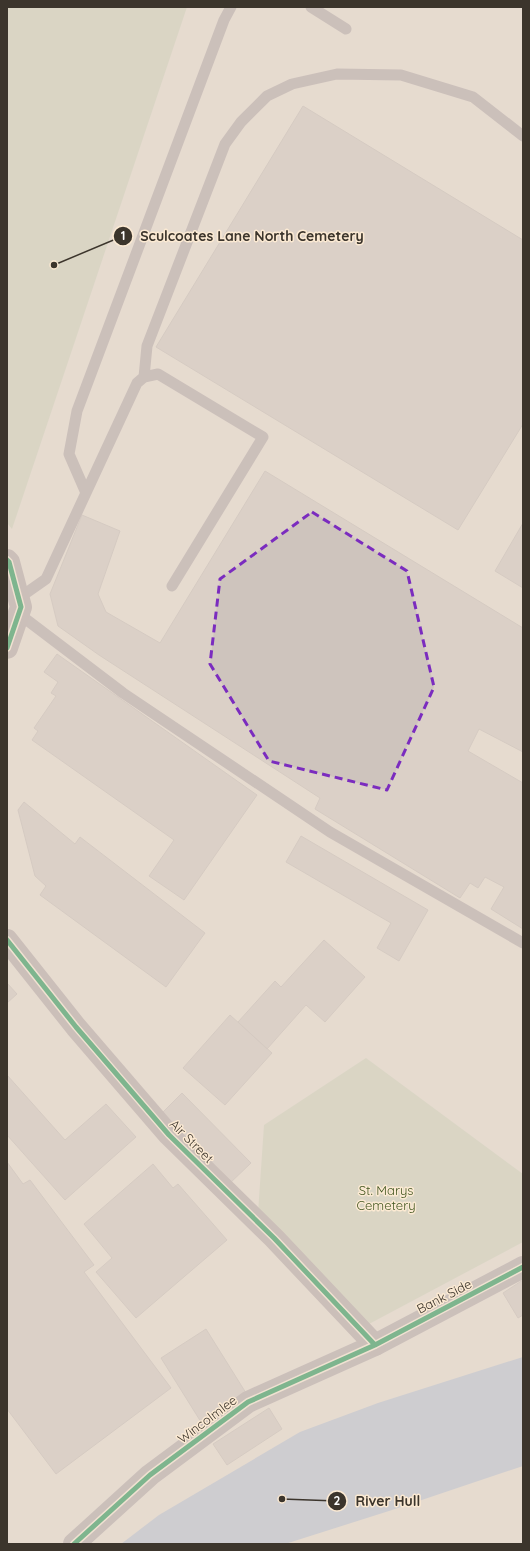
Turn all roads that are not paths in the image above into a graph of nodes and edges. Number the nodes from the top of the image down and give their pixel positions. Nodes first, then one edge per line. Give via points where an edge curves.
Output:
1 (231, 7) edge
2 (311, 7) edge
3 (346, 29) dead end
4 (523, 136) edge
5 (144, 377) junction
6 (86, 493) junction
7 (8, 561) edge
8 (172, 586) dead end
9 (19, 606) junction
10 (7, 648) edge
11 (7, 940) edge
12 (523, 943) edge
13 (523, 1267) edge
14 (375, 1344) junction
15 (74, 1544) edge

1 - 6 lane via 77,412 69,454
2 - 3 lane
4 - 5 lane via 473,97 401,75 337,74 292,84 267,96 241,122 225,144 147,346
5 - 6 lane via 137,383
5 - 8 lane via 158,374 263,436
6 - 9 lane via 46,579
7 - 9 street
9 - 10 street
9 - 12 lane via 123,693 330,832
11 - 14 street, Air Street via 76,1027 169,1135 274,1238
13 - 14 street, Bank Side
14 - 15 street, Wincolmlee via 248,1402 150,1475

